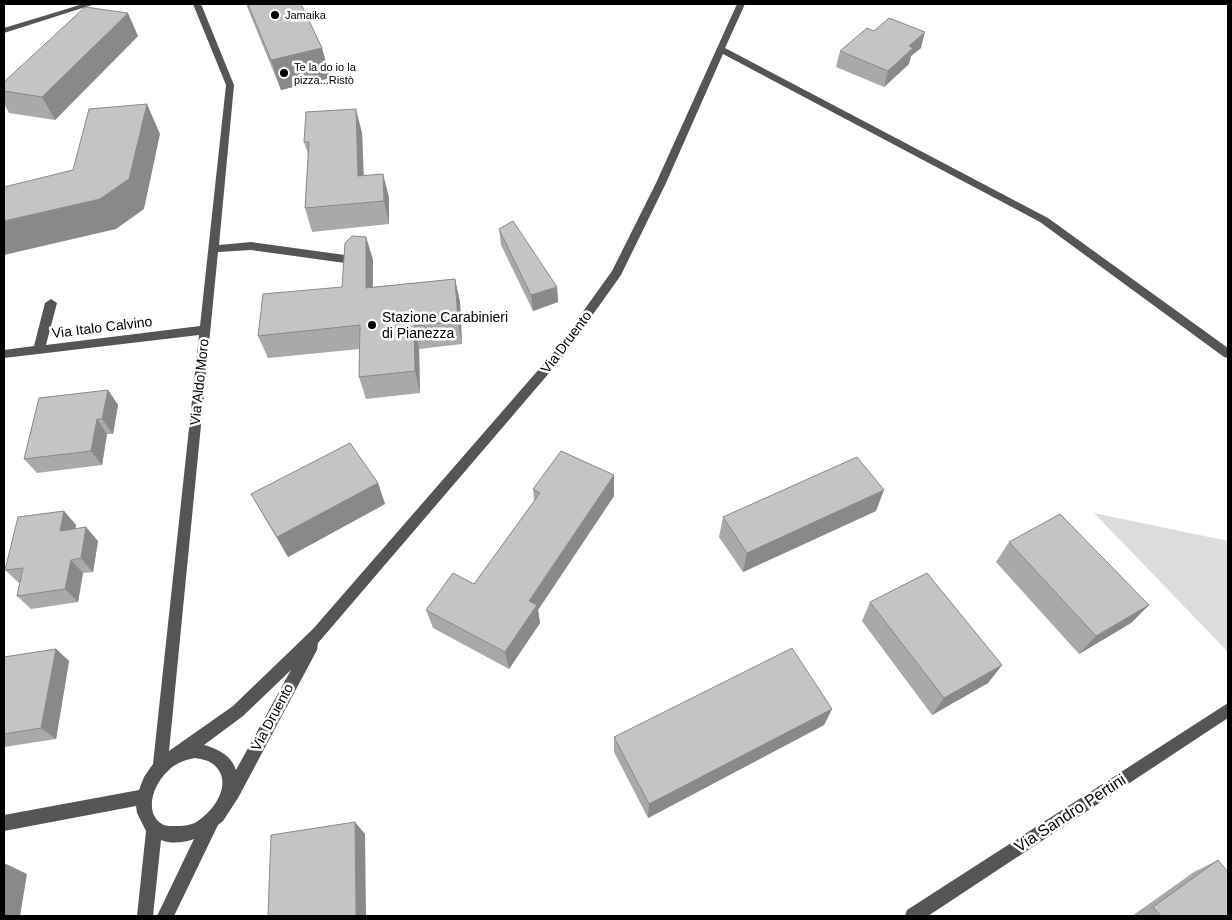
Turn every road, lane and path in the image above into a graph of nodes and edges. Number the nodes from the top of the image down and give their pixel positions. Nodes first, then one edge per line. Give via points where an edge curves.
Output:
1 (78, 4) edge
2 (91, 4) edge
3 (200, 4) edge
4 (741, 4) edge
5 (69, 11) junction
6 (4, 31) edge
7 (720, 49) junction
8 (213, 250) junction
9 (352, 260) edge
10 (51, 304) dead end
11 (204, 330) junction
12 (39, 350) junction
13 (4, 354) edge
14 (1228, 354) edge
15 (318, 634) junction
16 (1228, 710) edge
17 (181, 753) junction
18 (160, 767) junction
19 (144, 797) junction
20 (227, 801) junction
21 (212, 821) junction
22 (4, 823) edge
23 (154, 829) junction
24 (146, 916) edge
25 (165, 916) edge
26 (913, 916) edge

1 - 5 street
2 - 5 street
3 - 8 street, Via Aldo Moro via 230,85
4 - 7 street, Via Druento
5 - 6 street
7 - 14 street via 1044,220
7 - 15 street, Via Druento via 661,183 616,272 558,355
8 - 9 street via 251,246
8 - 11 street, Via Aldo Moro
10 - 12 street
11 - 12 street, Via Italo Calvino
11 - 18 street, Via Aldo Moro
12 - 13 street, Via Italo Calvino
15 - 17 street, Via Druento via 238,711
15 - 20 street, Via Druento
16 - 26 street, Via Sandro Pertini
17 - 18 street, Via Druento
17 - 20 street, Via Druento via 207,751 222,760 230,775
18 - 19 street, Via Druento via 147,786
19 - 22 street
19 - 23 street via 147,820
20 - 21 street, Via Druento
21 - 23 street, Via Druento via 201,829 176,836
21 - 25 street
23 - 24 street

